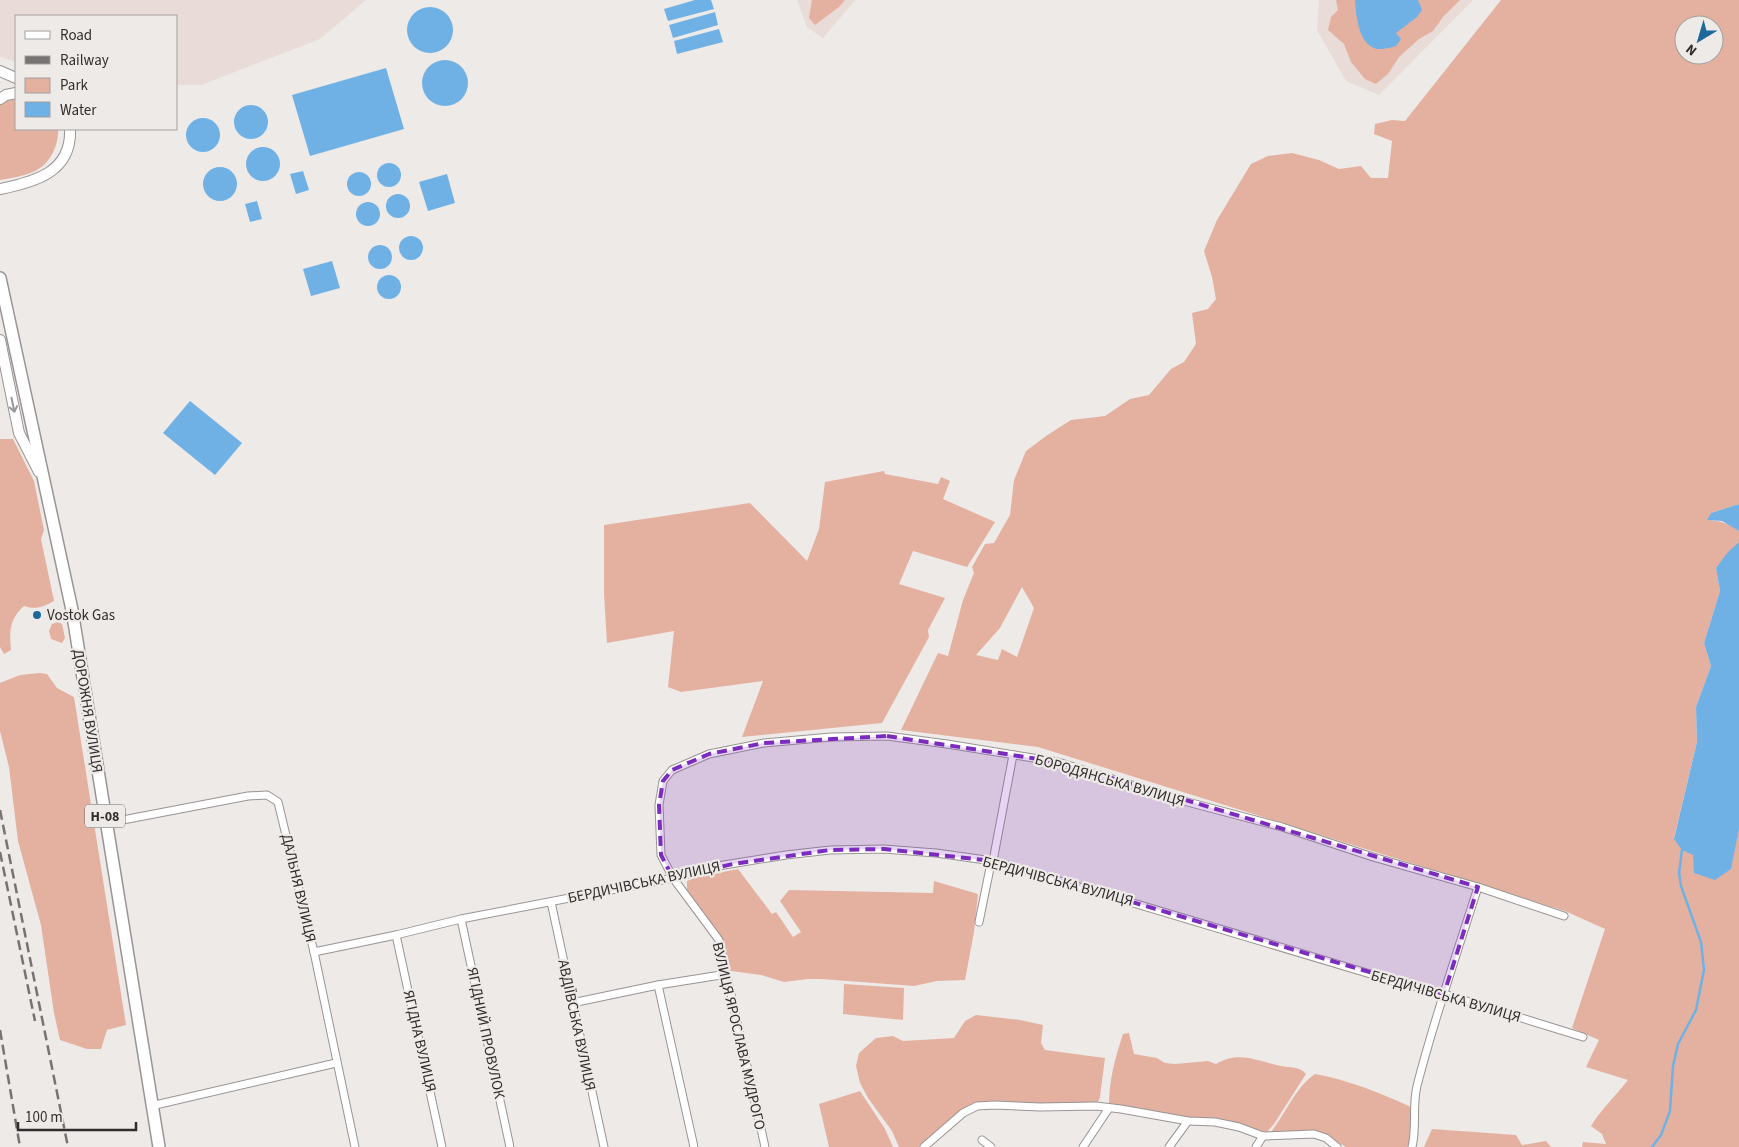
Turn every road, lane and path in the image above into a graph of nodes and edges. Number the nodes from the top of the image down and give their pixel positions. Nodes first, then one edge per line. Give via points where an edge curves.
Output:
1 (0, 71) edge
2 (15, 78) edge
3 (15, 93) edge
4 (0, 99) edge
5 (70, 130) edge
6 (0, 189) edge
7 (0, 278) edge
8 (0, 340) edge
9 (46, 485) junction
10 (1013, 754) junction
11 (107, 823) junction
12 (993, 861) junction
13 (673, 878) junction
14 (1478, 887) junction
15 (550, 902) junction
16 (1564, 916) dead end
17 (461, 919) junction
18 (979, 922) dead end
19 (396, 935) junction
20 (314, 952) junction
21 (727, 974) junction
22 (658, 985) junction
23 (1444, 994) junction
24 (572, 1002) junction
25 (1583, 1037) dead end
26 (336, 1063) junction
27 (151, 1106) junction
28 (1109, 1108) junction
29 (1188, 1121) junction
30 (1264, 1136) junction
31 (982, 1140) dead end
32 (158, 1147) edge
33 (354, 1147) edge
34 (442, 1147) edge
35 (510, 1147) edge
36 (604, 1147) edge
37 (694, 1147) edge
38 (765, 1147) edge
39 (924, 1147) edge
40 (991, 1147) edge
41 (1083, 1147) edge
42 (1169, 1147) edge
43 (1256, 1147) edge
44 (1337, 1147) edge
45 (1412, 1147) edge

1 - 2 main road
3 - 4 main road
5 - 6 main road via 68,149 56,168 41,178
7 - 9 main road, ДОРОЖНЯ ВУЛИЦЯ / Н-08
8 -> 9 main road via 19,433
9 - 11 main road, ДОРОЖНЯ ВУЛИЦЯ / Н-08 via 72,610
10 - 12 street
10 - 13 street, БОРОДЯНСЬКА ВУЛИЦЯ via 887,736 764,743 709,754 672,770 660,792 661,855
10 - 14 street, БОРОДЯНСЬКА ВУЛИЦЯ via 1058,762
11 - 20 street, ДАЛЬНЯ ВУЛИЦЯ via 248,796 267,795 273,798 278,802
11 - 27 main road, ДОРОЖНЯ ВУЛИЦЯ / Н-08
12 - 13 street, БЕРДИЧІВСЬКА ВУЛИЦЯ via 884,849 830,850 718,866
12 - 18 street
12 - 23 street, БЕРДИЧІВСЬКА ВУЛИЦЯ
13 - 15 street, БЕРДИЧІВСЬКА ВУЛИЦЯ
13 - 21 street, ВУЛИЦЯ ЯРОСЛАВА МУДРОГО via 719,940
14 - 16 street, БОРОДЯНСЬКА ВУЛИЦЯ
14 - 23 street
15 - 17 street, БЕРДИЧІВСЬКА ВУЛИЦЯ
15 - 24 street, АВДІЇВСЬКА ВУЛИЦЯ
17 - 19 street, БЕРДИЧІВСЬКА ВУЛИЦЯ
17 - 35 street, ЯГІДНИЙ ПРОВУЛОК
19 - 20 street, БЕРДИЧІВСЬКА ВУЛИЦЯ
19 - 34 street, ЯГІДНА ВУЛИЦЯ
20 - 26 street, ДАЛЬНЯ ВУЛИЦЯ
21 - 22 street
21 - 38 street, ВУЛИЦЯ ЯРОСЛАВА МУДРОГО
22 - 24 street
22 - 37 street
23 - 25 street, БЕРДИЧІВСЬКА ВУЛИЦЯ
23 - 45 street via 1417,1089
24 - 36 street, АВДІЇВСЬКА ВУЛИЦЯ
26 - 27 street
26 - 33 street, ДАЛЬНЯ ВУЛИЦЯ
27 - 32 main road, ДОРОЖНЯ ВУЛИЦЯ / Н-08
28 - 29 street
28 - 39 street via 977,1106 963,1113
28 - 41 street
29 - 30 street via 1215,1122
29 - 42 street
30 - 43 street
30 - 44 street via 1314,1134
31 - 40 street

